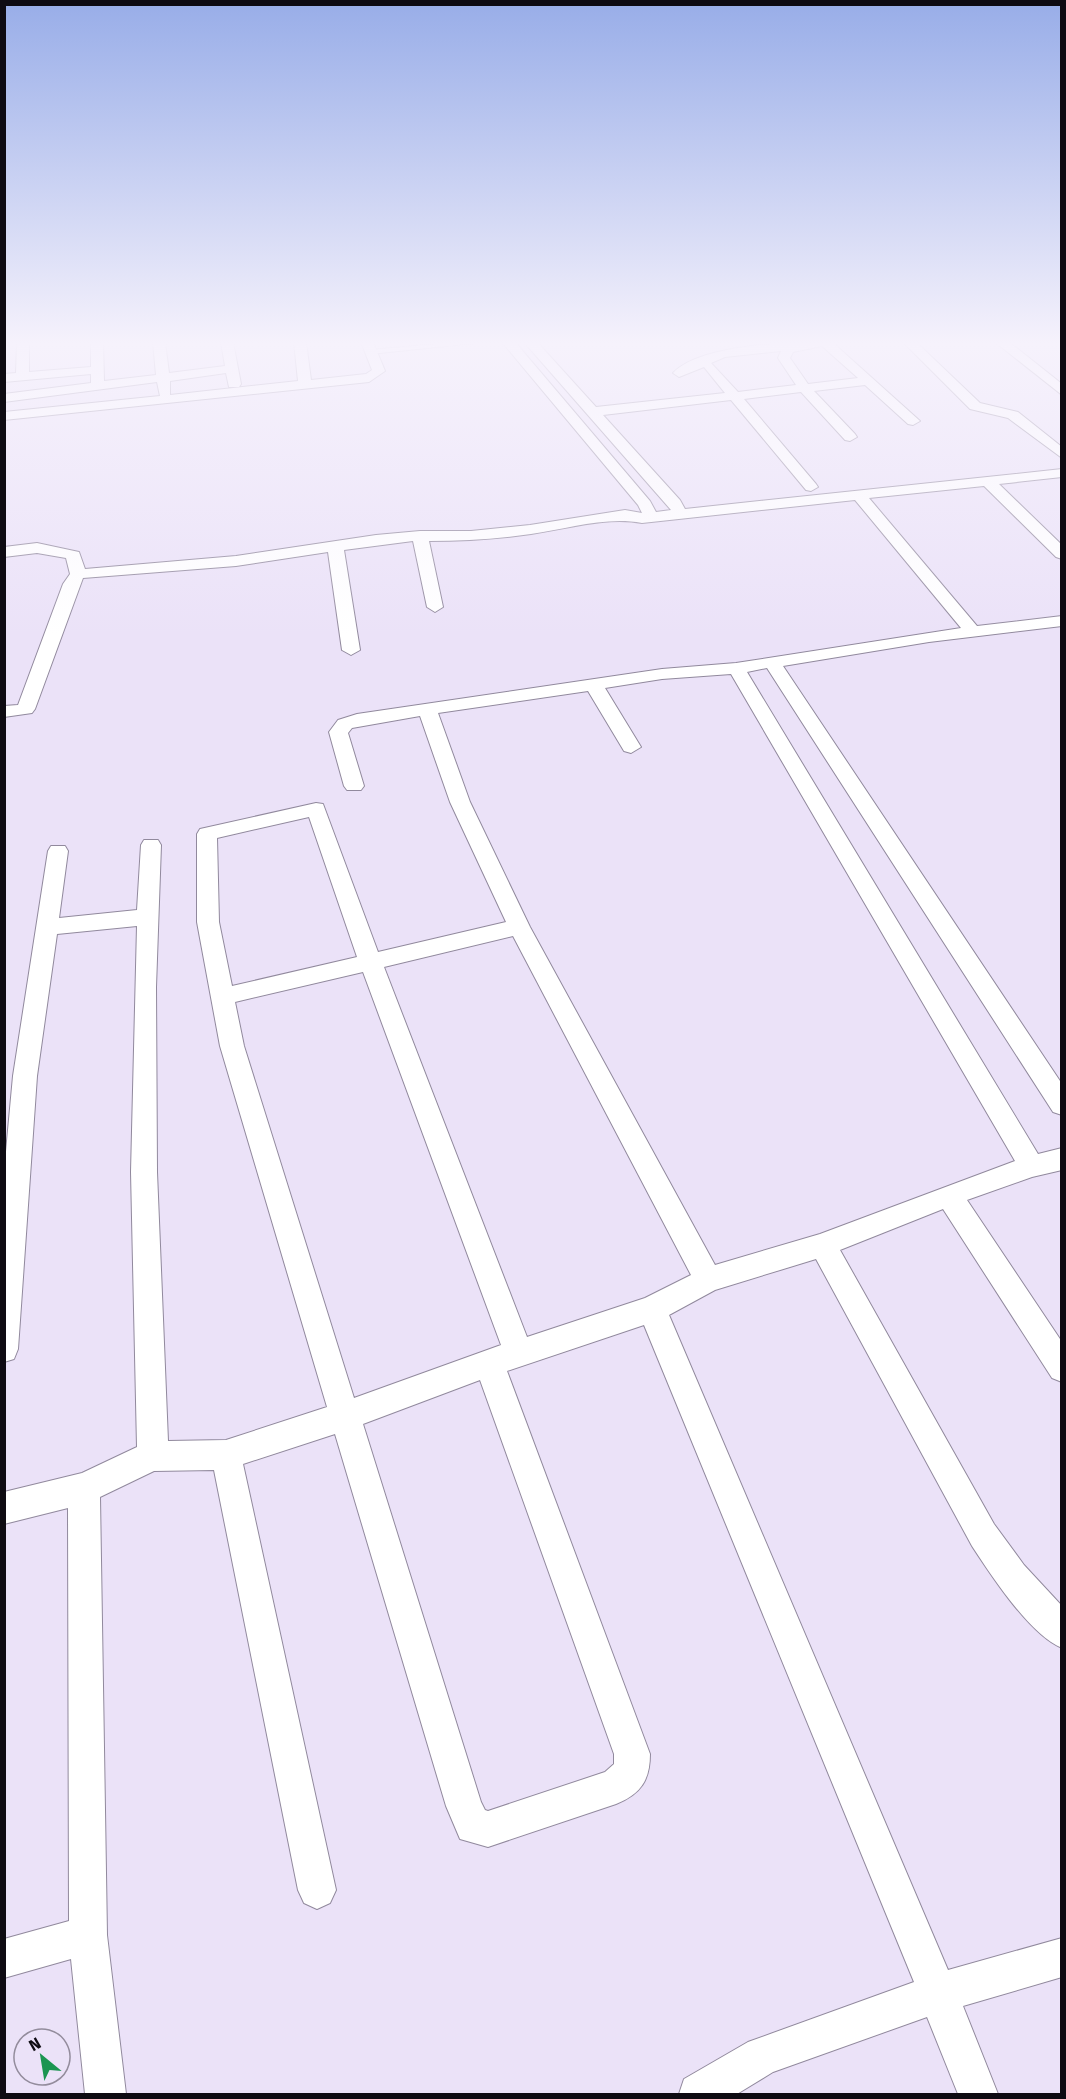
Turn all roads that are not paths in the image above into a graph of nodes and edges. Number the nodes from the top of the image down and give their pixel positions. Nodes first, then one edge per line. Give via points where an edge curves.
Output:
1 (589, 440) edge
2 (616, 440) edge
3 (772, 440) edge
4 (1044, 440) edge
5 (1062, 454) edge
6 (1062, 463) edge
7 (1062, 473) edge
8 (987, 481) junction
9 (811, 486) junction
10 (858, 494) junction
11 (677, 508) junction
12 (648, 511) junction
13 (420, 536) junction
14 (335, 545) junction
15 (4, 552) edge
16 (1062, 554) edge
17 (78, 574) junction
18 (435, 607) dead end
19 (1062, 621) edge
20 (972, 631) junction
21 (351, 650) dead end
22 (772, 662) junction
23 (736, 668) junction
24 (594, 684) junction
25 (428, 711) junction
26 (4, 712) edge
27 (631, 747) dead end
28 (354, 786) dead end
29 (151, 845) dead end
30 (58, 851) dead end
31 (147, 918) junction
32 (47, 927) junction
33 (519, 927) junction
34 (370, 961) junction
35 (224, 996) junction
36 (1062, 1105) edge
37 (1047, 1163) edge
38 (949, 1195) junction
39 (823, 1245) junction
40 (708, 1280) junction
41 (652, 1309) junction
42 (4, 1349) edge
43 (519, 1355) junction
44 (489, 1363) junction
45 (1062, 1368) edge
46 (345, 1416) junction
47 (226, 1455) junction
48 (153, 1456) junction
49 (84, 1488) junction
50 (4, 1508) edge
51 (1062, 1631) edge
52 (317, 1890) dead end
53 (88, 1935) junction
54 (1062, 1957) edge
55 (4, 1959) edge
56 (938, 1993) junction
57 (106, 2094) edge
58 (699, 2094) edge
59 (978, 2094) edge

1 - 12 street
2 - 11 street
3 - 9 street
4 - 5 street
6 - 9 street
7 - 8 street
8 - 10 street
8 - 16 street
9 - 11 street
10 - 11 street
10 - 20 street
11 - 12 street
12 - 13 street via 471,536
13 - 14 street
13 - 18 street
14 - 17 street via 236,561
14 - 21 street
15 - 17 street via 38,548 73,555
17 - 26 street via 26,709
19 - 20 street
20 - 22 street
22 - 23 street
22 - 36 street
23 - 24 street
23 - 37 street
24 - 25 street
24 - 27 street
25 - 28 street via 345,724 338,732
25 - 33 street via 460,802
29 - 31 street
30 - 32 street
31 - 32 street
31 - 48 street via 144,1172
32 - 42 street via 25,1076
33 - 34 street
33 - 40 street
34 - 35 street
34 - 35 street via 316,810 276,817 207,834 208,922
34 - 43 street
35 - 46 street via 232,1046
37 - 38 street
38 - 39 street
38 - 45 street
39 - 40 street
39 - 51 street via 982,1535 1012,1577
40 - 41 street
41 - 43 street
41 - 56 street
43 - 44 street
44 - 46 street
44 - 46 street via 632,1754 632,1772 616,1786 488,1829 473,1826
46 - 47 street
47 - 48 street
47 - 52 street
48 - 49 street
49 - 50 street
49 - 53 street
53 - 55 street
53 - 57 street
54 - 56 street
56 - 58 street via 762,2056
56 - 59 street

